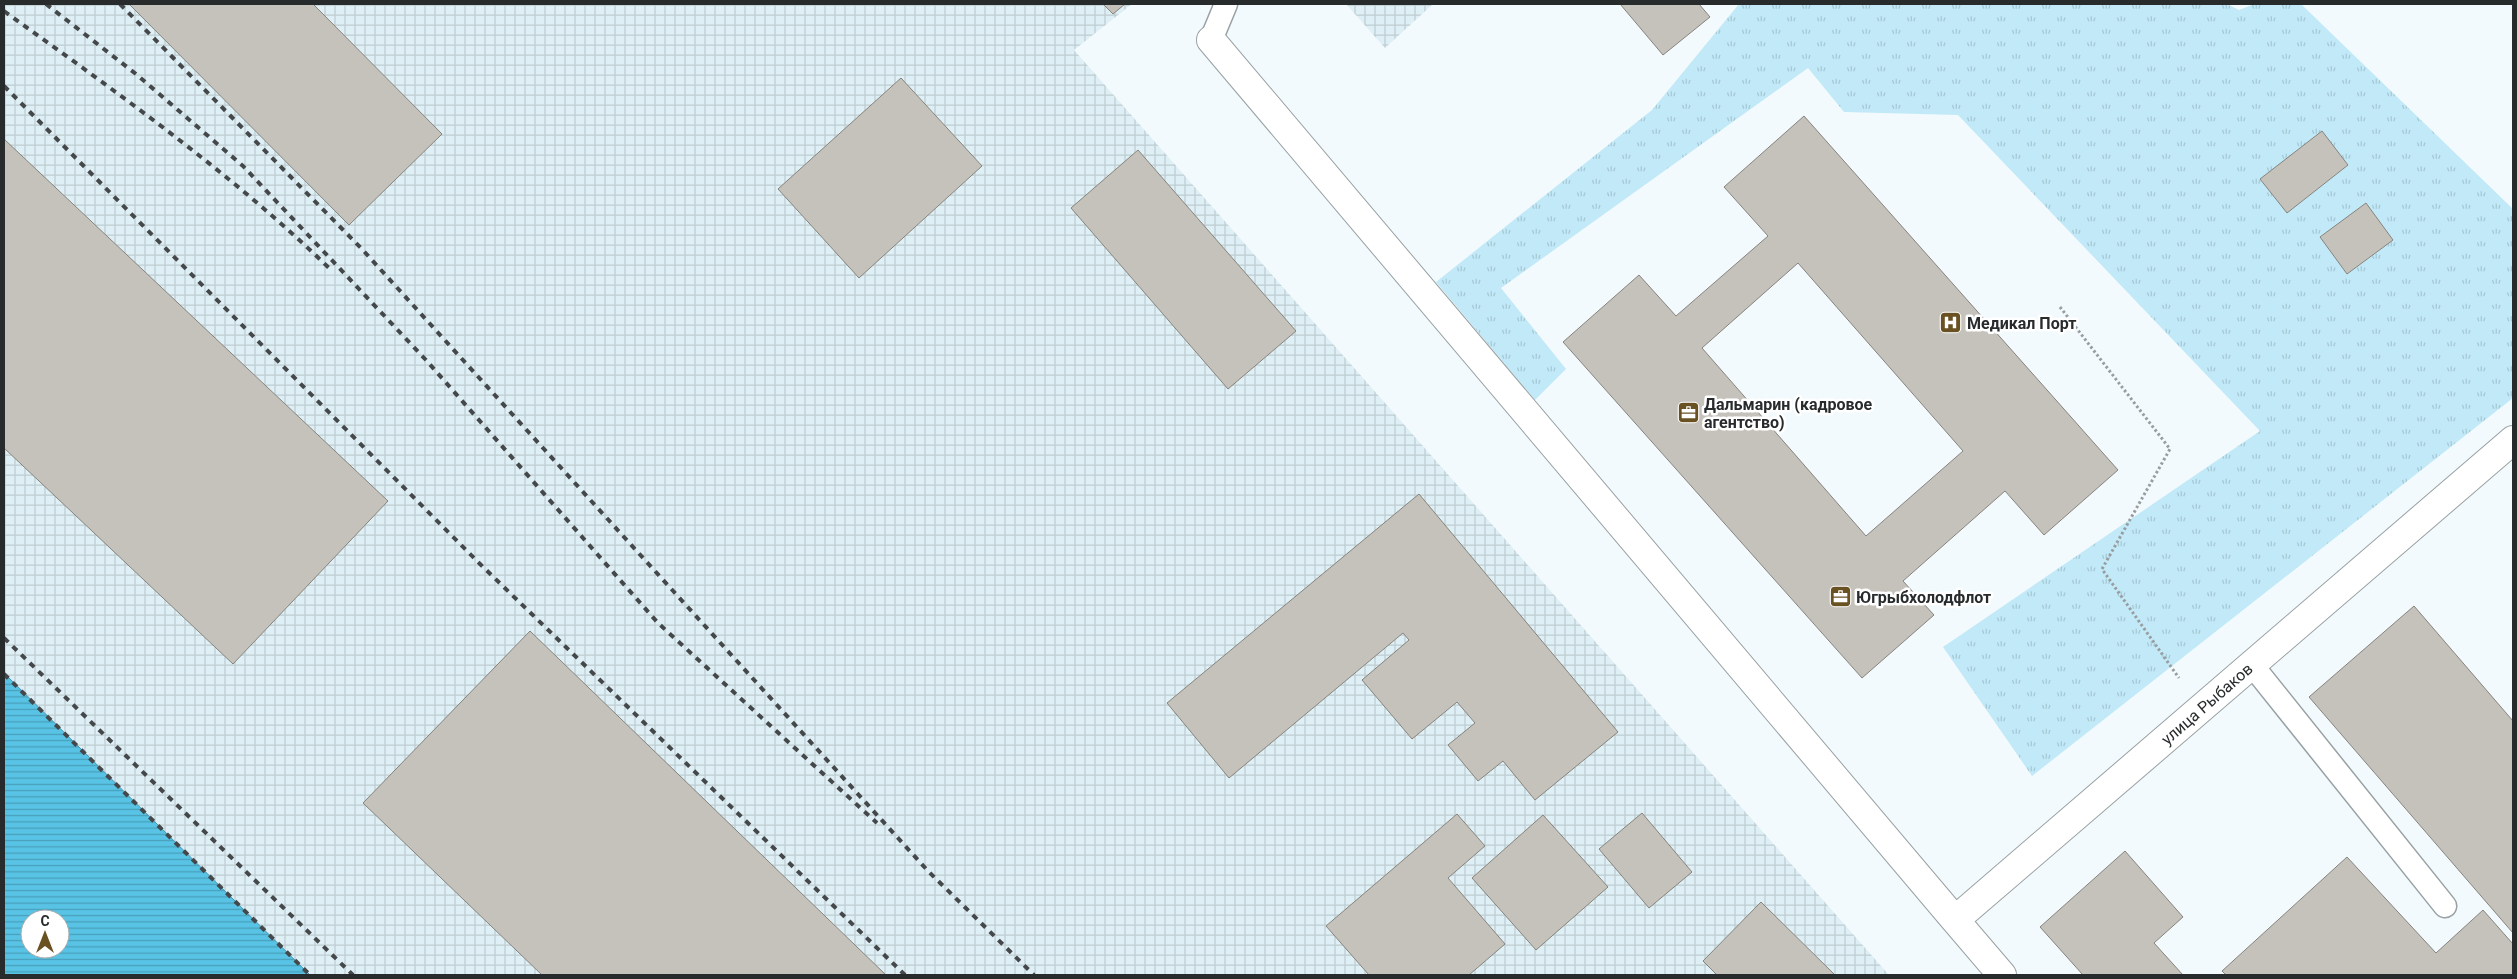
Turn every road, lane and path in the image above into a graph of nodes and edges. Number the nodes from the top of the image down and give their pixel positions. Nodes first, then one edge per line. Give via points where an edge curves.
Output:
1 (1226, 4) edge
2 (1211, 40) joint
3 (2060, 307) dead end
4 (2513, 440) edge
5 (2252, 665) junction
6 (2200, 710) junction
7 (2445, 906) dead end
8 (1955, 920) junction
9 (2002, 975) edge

1 - 2 lane
2 - 8 street
3 - 6 path via 2170,449 2102,569
4 - 5 street, улица Рыбаков
5 - 6 street, улица Рыбаков
5 - 7 lane
6 - 8 street, улица Рыбаков
8 - 9 street

